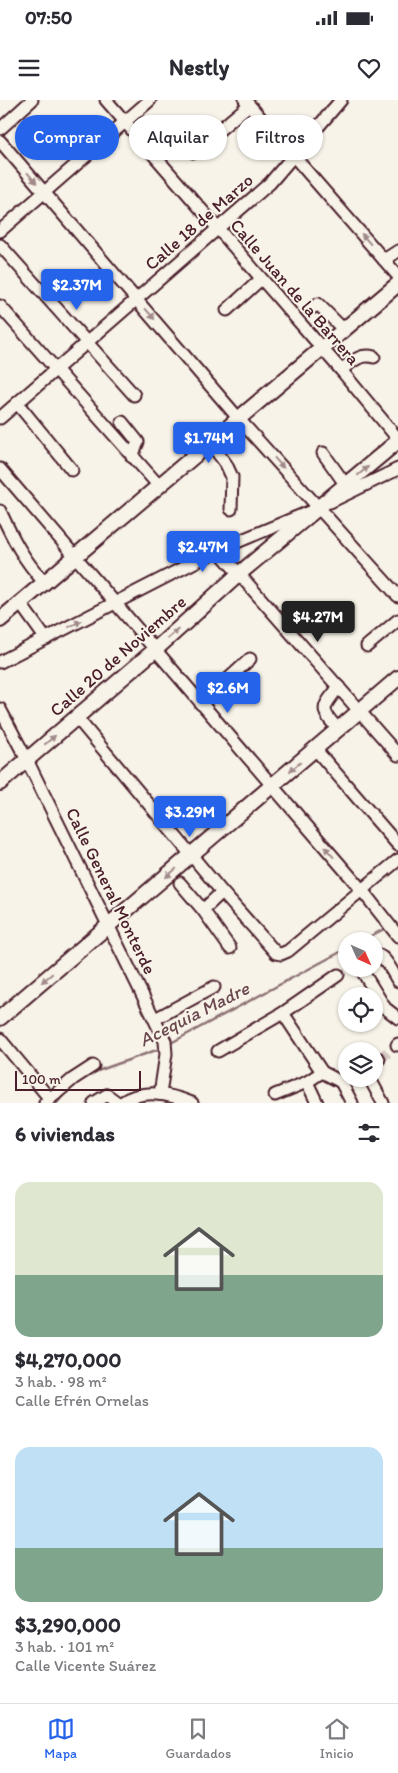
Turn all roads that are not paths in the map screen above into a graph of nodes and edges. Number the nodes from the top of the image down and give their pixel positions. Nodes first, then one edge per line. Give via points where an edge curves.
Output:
1 (32, 100) edge
2 (106, 100) edge
3 (150, 100) edge
4 (339, 101) edge
5 (247, 102) edge
6 (258, 115) edge
7 (227, 121) edge
8 (323, 121) edge
9 (125, 122) junction
10 (0, 129) edge
11 (0, 141) edge
12 (290, 160) edge
13 (297, 160) edge
14 (45, 191) junction
15 (218, 230) junction
16 (0, 231) edge
17 (0, 245) edge
18 (398, 252) edge
19 (384, 260) junction
20 (398, 276) edge
21 (262, 279) junction
22 (398, 284) edge
23 (137, 299) junction
24 (0, 306) edge
25 (228, 310) dead end
26 (307, 314) junction
27 (344, 330) junction
28 (87, 342) junction
29 (322, 349) junction
30 (374, 356) dead end
31 (56, 369) junction
32 (341, 370) junction
33 (134, 395) dead end
34 (17, 403) junction
35 (0, 418) edge
36 (240, 419) junction
37 (122, 422) dead end
38 (398, 440) edge
39 (211, 444) junction
40 (323, 453) dead end
41 (132, 457) junction
42 (0, 469) edge
43 (398, 469) edge
44 (72, 470) dead end
45 (160, 487) junction
46 (349, 488) junction
47 (320, 508) junction
48 (231, 509) dead end
49 (0, 511) edge
50 (218, 550) junction
51 (74, 557) junction
52 (240, 573) junction
53 (44, 582) junction
54 (398, 596) edge
55 (20, 603) junction
56 (115, 604) junction
57 (0, 620) edge
58 (398, 620) edge
59 (46, 639) junction
60 (367, 646) dead end
61 (0, 648) edge
62 (156, 649) junction
63 (4, 659) edge
64 (250, 659) dead end
65 (398, 678) edge
66 (339, 687) junction
67 (201, 704) junction
68 (0, 709) edge
69 (360, 711) junction
70 (77, 718) junction
71 (339, 730) junction
72 (316, 750) junction
73 (398, 755) edge
74 (27, 760) junction
75 (0, 783) edge
76 (272, 787) junction
77 (398, 845) edge
78 (191, 856) junction
79 (398, 860) edge
80 (180, 883) dead end
81 (361, 889) junction
82 (222, 892) junction
83 (203, 910) junction
84 (108, 926) junction
85 (397, 934) edge
86 (230, 948) dead end
87 (383, 957) edge
88 (338, 975) dead end
89 (367, 978) edge
90 (398, 981) edge
91 (214, 987) dead end
92 (283, 1013) junction
93 (0, 1018) edge
94 (398, 1018) edge
95 (155, 1020) junction
96 (0, 1039) edge
97 (218, 1051) dead end
98 (93, 1066) dead end
99 (322, 1072) junction
100 (338, 1078) edge
101 (307, 1082) junction
102 (346, 1087) edge
103 (374, 1087) edge
104 (160, 1094) junction
105 (275, 1095) dead end
106 (48, 1101) edge
107 (94, 1103) edge
108 (120, 1103) edge
109 (192, 1103) edge
110 (317, 1103) edge
111 (352, 1103) edge
112 (383, 1103) edge

1 - 10 street
2 - 9 street, Calle Juan de la Barrera
3 - 9 street
4 - 8 street, Calle 18 de Marzo
5 - 6 street
5 - 7 street
9 - 14 street
9 - 15 street, Calle Juan de la Barrera
11 -> 14 street
12 - 15 street, Calle 18 de Marzo
19 -> 13 street
14 - 16 street
14 - 23 street
15 - 21 street, Calle Juan de la Barrera
15 - 23 street, Calle 18 de Marzo
17 - 28 street
18 - 19 street
19 - 20 street
21 - 25 street
21 - 26 street, Calle Juan de la Barrera
22 - 27 main road
23 - 28 street, Calle 18 de Marzo
23 -> 36 street
24 - 31 street
26 - 27 street via 318,304
26 - 29 street, Calle Juan de la Barrera
27 - 29 main road
28 - 31 street, Calle 18 de Marzo
28 - 33 street
29 - 32 street, Calle Juan de la Barrera
29 - 36 main road
30 - 32 street via 358,357
31 - 34 street, Calle 18 de Marzo
31 - 41 street
32 - 38 street, Calle Juan de la Barrera
34 - 35 street, Calle 18 de Marzo
34 - 44 street
36 - 39 main road
36 -> 47 street
37 - 41 street via 138,442
46 -> 38 main road, Calle 20 de Noviembre
39 - 45 main road
39 - 48 street via 232,477
40 - 46 street
41 - 45 street
42 - 51 street
43 - 46 street
45 - 51 main road
46 - 47 main road, Calle 20 de Noviembre
47 - 50 street
47 - 52 main road, Calle 20 de Noviembre
47 - 54 street
49 - 53 street via 27,564
50 - 52 street
50 - 56 street
51 - 53 main road
51 - 56 street
62 -> 52 main road, Calle 20 de Noviembre
52 - 66 street
53 - 55 main road
55 - 57 main road
55 - 59 street
59 -> 56 street
56 - 62 street
58 - 60 street
59 - 63 street
61 - 63 street
62 - 67 street
62 - 70 main road, Calle 20 de Noviembre
64 - 67 street
65 - 69 main road
66 - 69 street
66 - 71 street via 324,709
67 - 76 street
68 - 74 street, Calle General Monterde
69 - 71 main road
69 - 73 street
74 -> 70 main road, Calle 20 de Noviembre
70 - 78 street
71 - 72 main road
72 -> 76 main road
72 - 77 street
74 - 75 main road, Calle 20 de Noviembre
74 - 84 street, Calle General Monterde
76 - 78 main road
81 -> 76 street
78 - 82 street
78 -> 84 main road
79 - 81 street
80 - 83 street
81 - 82 street via 281,954 272,950
81 - 85 street
82 - 83 street
83 - 86 street
84 -> 93 main road
84 - 95 street, Calle General Monterde
87 - 90 street
88 - 92 street
89 - 94 street via 385,1008
91 - 95 street
92 - 97 street
92 - 99 street
95 - 104 street, Calle General Monterde via 165,1041 166,1054
96 - 106 street
98 - 106 street
99 - 100 street
99 - 101 street
101 - 105 street
101 - 110 street
102 - 111 street
103 - 112 street
104 - 108 street via 138,1095
104 - 109 street
107 - 108 street via 108,1095

